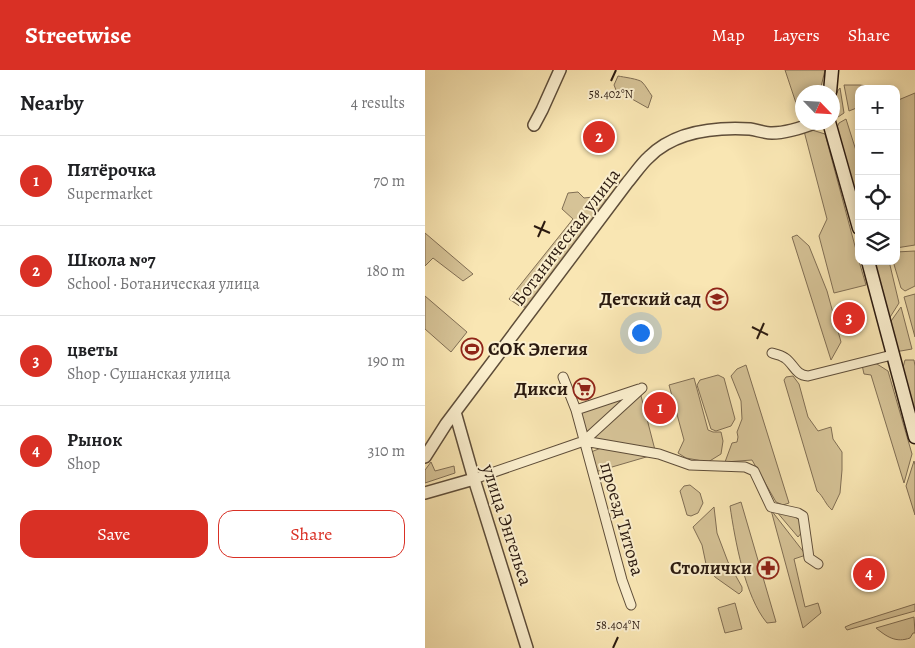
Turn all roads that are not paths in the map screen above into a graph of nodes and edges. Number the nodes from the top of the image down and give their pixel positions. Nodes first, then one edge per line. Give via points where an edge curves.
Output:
1 (560, 70) edge
2 (832, 70) edge
3 (831, 85) edge
4 (534, 125) dead end
5 (795, 129) edge
6 (831, 130) edge
7 (857, 220) edge
8 (869, 265) edge
9 (772, 353) dead end
10 (892, 355) junction
11 (563, 377) dead end
12 (576, 410) junction
13 (455, 412) junction
14 (915, 437) edge
15 (584, 441) junction
16 (425, 457) edge
17 (473, 478) junction
18 (425, 493) edge
19 (818, 564) dead end
20 (631, 604) dead end
21 (527, 648) edge

1 - 4 street
2 - 3 main road
5 - 13 street, Ботаническая улица via 773,133 751,129 700,131 674,139 649,156
6 - 7 main road
8 - 10 main road
9 - 10 street via 786,358 795,371 804,376
10 - 14 main road
11 - 12 street, проезд Титова
12 - 15 street, проезд Титова
12 - 15 street via 642,388
13 - 16 street, Ботаническая улица
13 - 17 street, улица Энгельса
15 - 17 street
15 - 19 street via 659,454 690,465 745,466 753,471 771,507 799,512 803,516 809,558
15 - 20 street, проезд Титова
17 - 18 street
17 - 21 street, улица Энгельса

